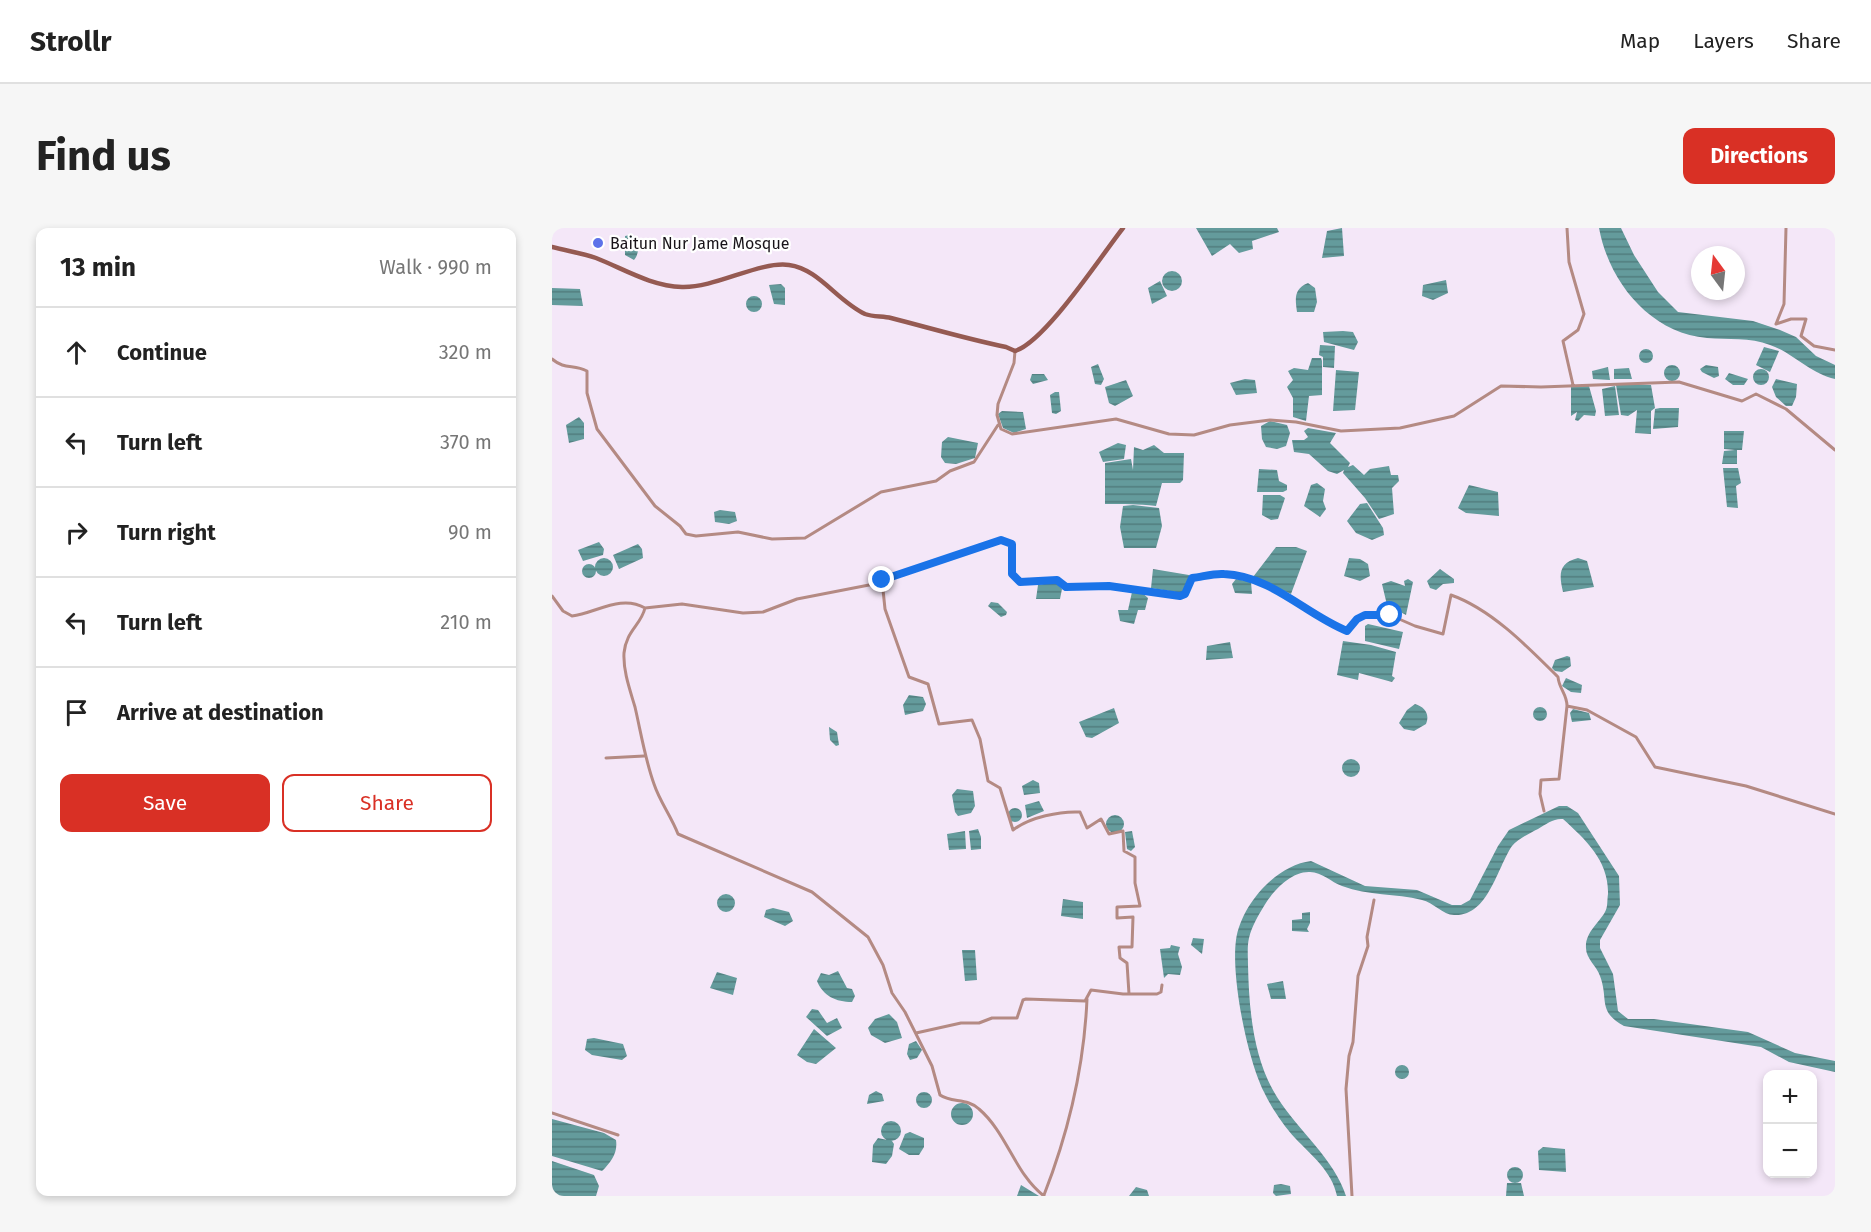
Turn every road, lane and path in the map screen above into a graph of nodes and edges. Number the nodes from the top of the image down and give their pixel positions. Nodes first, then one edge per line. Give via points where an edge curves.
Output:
1 (1123, 228) edge
2 (1567, 228) edge
3 (1786, 228) edge
4 (552, 247) edge
5 (1835, 350) edge
6 (1015, 351) junction
7 (552, 359) edge
8 (1573, 385) junction
9 (998, 424) junction
10 (1835, 450) edge
11 (882, 580) junction
12 (552, 596) edge
13 (645, 608) junction
14 (1568, 706) junction
15 (644, 756) junction
16 (606, 758) dead end
17 (1544, 811) dead end
18 (1835, 814) edge
19 (1374, 900) dead end
20 (1162, 985) dead end
21 (1129, 994) junction
22 (1087, 999) junction
23 (916, 1033) junction
24 (552, 1113) edge
25 (618, 1135) dead end
26 (1044, 1196) edge
27 (1352, 1196) edge

1 - 6 street via 1053,319 1030,344
2 - 8 street via 1569,262 1584,314 1578,330 1563,341
3 - 5 street via 1784,304 1776,324 1806,319 1801,336 1814,346
4 - 6 street via 593,257 659,284 683,287 708,285 787,264 806,269 843,302 867,315 890,317
6 - 9 street via 998,404
7 - 9 street via 560,366 587,371 587,393 597,429 655,506 686,534 696,536 738,532 780,539 805,538 881,492 936,481 974,462
8 - 9 street via 1501,386 1454,416 1400,428 1341,431 1270,420 1194,435 1169,434 1116,419 1012,434
8 - 10 street via 1679,382 1742,401 1756,394 1786,409
11 - 13 street via 797,599 763,612 743,613 682,603
11 - 14 street via 1001,540 1012,544 1012,574 1020,582 1057,580 1066,587 1109,586 1180,596 1185,594 1192,578 1224,573 1257,581 1347,631 1365,615 1390,615 1443,634 1450,595 1466,600 1512,632 1558,677 1558,687 1567,697
11 - 21 street via 885,609 909,677 928,684 939,724 972,720 988,781 1000,788 1013,830 1029,822 1080,812 1087,828 1101,819 1109,834 1123,831 1124,851 1135,857 1140,906 1117,907 1117,918 1133,917 1132,947 1119,947 1120,958 1127,963
12 - 13 street via 572,616 616,604 635,602
13 - 15 street via 643,617 628,634 624,652
14 - 17 street via 1559,779 1541,780 1539,794
14 - 18 street via 1587,710 1636,737 1655,767 1662,770 1746,786
15 - 16 street
15 - 23 street via 660,801 678,834 812,892 868,937 892,993
19 - 27 street via 1368,946 1358,976 1346,1089
20 - 21 street via 1157,994
21 - 22 street via 1091,990
22 - 23 street via 1026,999 1017,1018 992,1018
22 - 26 street via 1085,1040 1073,1110
23 - 26 street via 932,1066 940,1095 978,1107
24 - 25 street

